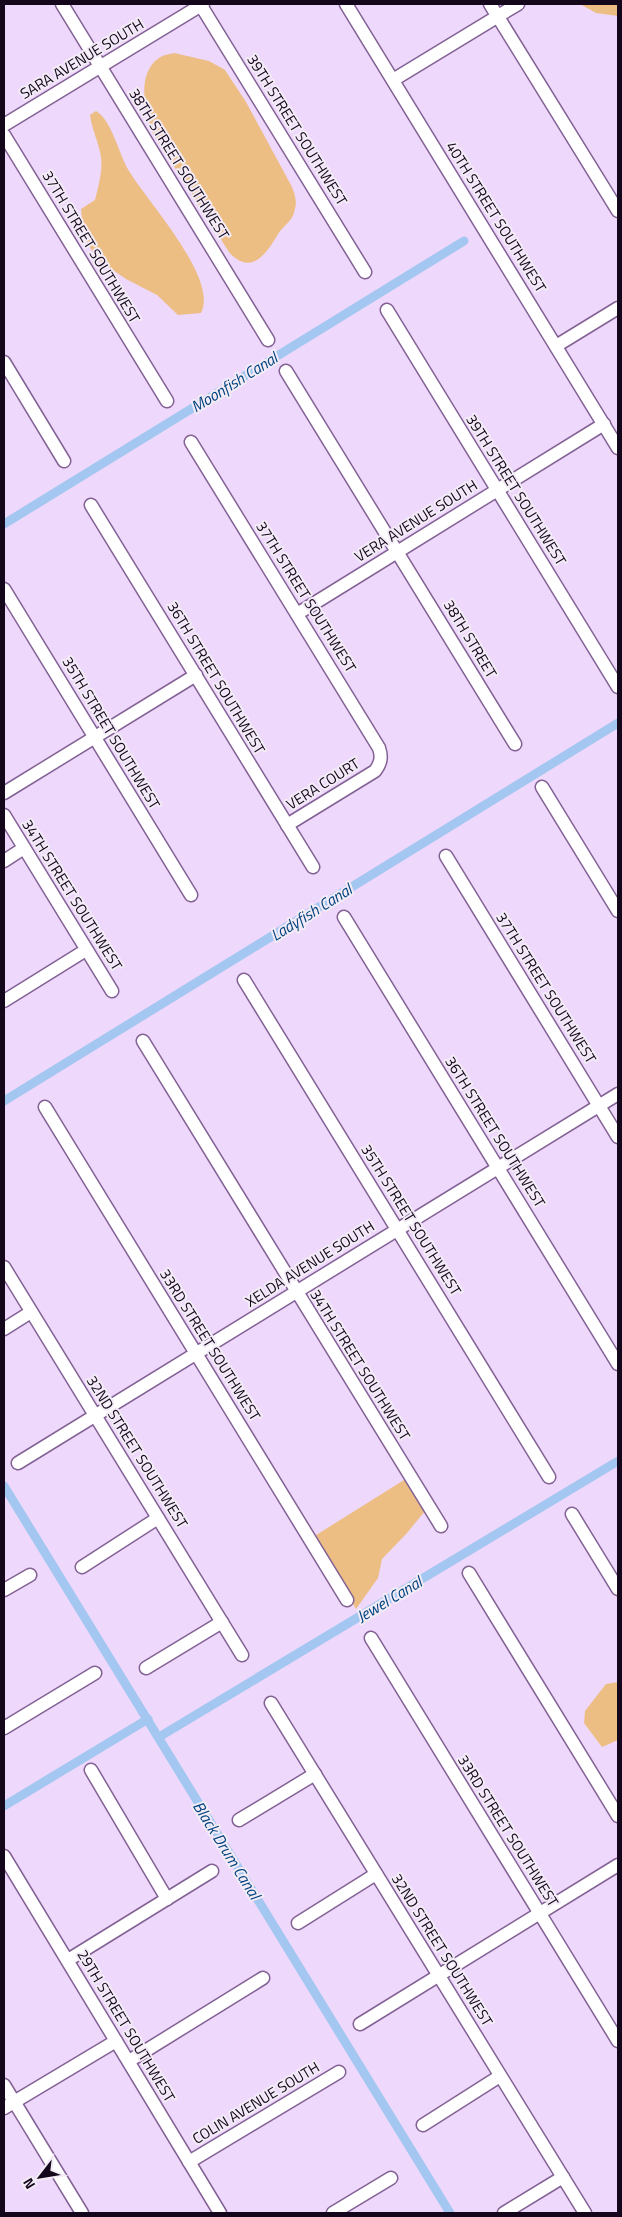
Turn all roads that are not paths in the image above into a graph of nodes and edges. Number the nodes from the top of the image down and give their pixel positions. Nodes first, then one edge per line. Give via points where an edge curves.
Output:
1 (62, 4) edge
2 (201, 4) edge
3 (346, 4) edge
4 (490, 4) edge
5 (518, 4) edge
6 (498, 16) junction
7 (100, 67) junction
8 (393, 80) junction
9 (4, 125) edge
10 (4, 135) edge
11 (618, 211) edge
12 (365, 272) dead end
13 (618, 308) edge
14 (387, 310) dead end
15 (268, 340) dead end
16 (556, 346) junction
17 (4, 362) edge
18 (286, 371) dead end
19 (167, 402) dead end
20 (604, 424) junction
21 (191, 442) dead end
22 (618, 448) edge
23 (64, 461) dead end
24 (497, 490) junction
25 (91, 505) dead end
26 (397, 552) junction
27 (4, 589) edge
28 (297, 614) junction
29 (196, 675) junction
30 (618, 687) edge
31 (95, 736) junction
32 (515, 744) dead end
33 (375, 771) joint
34 (542, 787) dead end
35 (4, 793) edge
36 (4, 815) edge
37 (287, 825) junction
38 (24, 848) junction
39 (446, 856) dead end
40 (4, 862) edge
41 (313, 868) dead end
42 (191, 895) dead end
43 (618, 912) edge
44 (344, 917) dead end
45 (86, 950) junction
46 (244, 980) dead end
47 (112, 991) dead end
48 (4, 1000) edge
49 (143, 1041) dead end
50 (618, 1094) edge
51 (599, 1106) junction
52 (45, 1107) dead end
53 (618, 1137) edge
54 (498, 1168) junction
55 (397, 1229) junction
56 (4, 1267) edge
57 (296, 1291) junction
58 (31, 1312) junction
59 (4, 1329) edge
60 (196, 1354) junction
61 (618, 1364) edge
62 (95, 1415) junction
63 (18, 1463) dead end
64 (549, 1477) dead end
65 (572, 1514) dead end
66 (158, 1518) junction
67 (441, 1526) dead end
68 (82, 1567) dead end
69 (469, 1572) dead end
70 (30, 1575) dead end
71 (618, 1589) edge
72 (4, 1590) edge
73 (346, 1600) dead end
74 (222, 1622) junction
75 (371, 1638) dead end
76 (242, 1655) dead end
77 (146, 1668) dead end
78 (95, 1674) dead end
79 (271, 1703) dead end
80 (4, 1728) edge
81 (91, 1770) dead end
82 (315, 1774) junction
83 (618, 1816) edge
84 (239, 1820) dead end
85 (4, 1856) edge
86 (618, 1865) edge
87 (212, 1871) dead end
88 (376, 1874) junction
89 (167, 1899) junction
90 (539, 1914) junction
91 (298, 1923) dead end
92 (68, 1960) junction
93 (438, 1975) junction
94 (262, 1978) dead end
95 (360, 2024) dead end
96 (116, 2041) junction
97 (618, 2041) edge
98 (129, 2061) junction
99 (339, 2072) dead end
100 (500, 2076) junction
101 (4, 2084) edge
102 (9, 2105) edge
103 (423, 2125) dead end
104 (189, 2162) junction
105 (562, 2177) junction
106 (391, 2178) dead end
107 (82, 2213) edge
108 (220, 2213) edge
109 (333, 2213) edge
110 (504, 2213) edge
111 (585, 2213) edge

1 - 7 street, 38TH STREET SOUTHWEST
2 - 7 street, SARA AVENUE SOUTH
2 - 12 street, 39TH STREET SOUTHWEST
3 - 8 street, 40TH STREET SOUTHWEST
4 - 6 street
5 - 6 street
6 - 8 street
6 - 11 street
7 - 9 street, SARA AVENUE SOUTH
7 - 15 street, 38TH STREET SOUTHWEST
8 - 16 street, 40TH STREET SOUTHWEST
10 - 19 street, 37TH STREET SOUTHWEST
13 - 16 street
14 - 24 street, 39TH STREET SOUTHWEST
16 - 20 street, 40TH STREET SOUTHWEST
17 - 23 street
18 - 26 street
20 - 22 street, 40TH STREET SOUTHWEST
20 - 24 street, VERA AVENUE SOUTH
21 - 28 street, 37TH STREET SOUTHWEST
24 - 26 street, VERA AVENUE SOUTH
24 - 30 street, 39TH STREET SOUTHWEST
25 - 29 street, 36TH STREET SOUTHWEST
26 - 28 street, VERA AVENUE SOUTH
26 - 32 street, 38TH STREET
27 - 31 street, 35TH STREET SOUTHWEST
28 - 33 street, 37TH STREET SOUTHWEST via 379,748 382,756
29 - 31 street
29 - 37 street, 36TH STREET SOUTHWEST
31 - 35 street
31 - 42 street, 35TH STREET SOUTHWEST
33 - 37 street, VERA COURT
34 - 43 street
36 - 38 street, 34TH STREET SOUTHWEST
37 - 41 street, 36TH STREET SOUTHWEST
38 - 40 street
38 - 45 street, 34TH STREET SOUTHWEST
39 - 51 street, 37TH STREET SOUTHWEST
44 - 54 street, 36TH STREET SOUTHWEST
45 - 47 street, 34TH STREET SOUTHWEST
45 - 48 street
46 - 55 street, 35TH STREET SOUTHWEST
49 - 57 street, 34TH STREET SOUTHWEST
50 - 51 street, XELDA AVENUE SOUTH
51 - 53 street, 37TH STREET SOUTHWEST
51 - 54 street, XELDA AVENUE SOUTH
52 - 60 street, 33RD STREET SOUTHWEST
54 - 55 street, XELDA AVENUE SOUTH
54 - 61 street, 36TH STREET SOUTHWEST
55 - 57 street, XELDA AVENUE SOUTH
55 - 64 street, 35TH STREET SOUTHWEST
56 - 58 street, 32ND STREET SOUTHWEST
57 - 60 street, XELDA AVENUE SOUTH
57 - 67 street, 34TH STREET SOUTHWEST
58 - 59 street
58 - 62 street, 32ND STREET SOUTHWEST
60 - 62 street, XELDA AVENUE SOUTH
60 - 73 street, 33RD STREET SOUTHWEST
62 - 63 street, XELDA AVENUE SOUTH
62 - 66 street, 32ND STREET SOUTHWEST
65 - 71 street
66 - 68 street
66 - 74 street, 32ND STREET SOUTHWEST
69 - 83 street
70 - 72 street
74 - 76 street, 32ND STREET SOUTHWEST
74 - 77 street
75 - 90 street, 33RD STREET SOUTHWEST
78 - 80 street
79 - 82 street, 32ND STREET SOUTHWEST
81 - 89 street
82 - 84 street
82 - 88 street, 32ND STREET SOUTHWEST
85 - 92 street, 29TH STREET SOUTHWEST
86 - 90 street
87 - 89 street
88 - 91 street
88 - 93 street, 32ND STREET SOUTHWEST
89 - 92 street
90 - 93 street
90 - 97 street, 33RD STREET SOUTHWEST
92 - 96 street, 29TH STREET SOUTHWEST
93 - 95 street
93 - 100 street, 32ND STREET SOUTHWEST
94 - 98 street
96 - 98 street, 29TH STREET SOUTHWEST
96 - 102 street
98 - 104 street, 29TH STREET SOUTHWEST
99 - 104 street, COLIN AVENUE SOUTH
100 - 103 street
100 - 105 street, 32ND STREET SOUTHWEST
101 - 102 street
102 - 107 street
104 - 108 street, 29TH STREET SOUTHWEST
105 - 110 street
105 - 111 street, 32ND STREET SOUTHWEST
106 - 109 street

